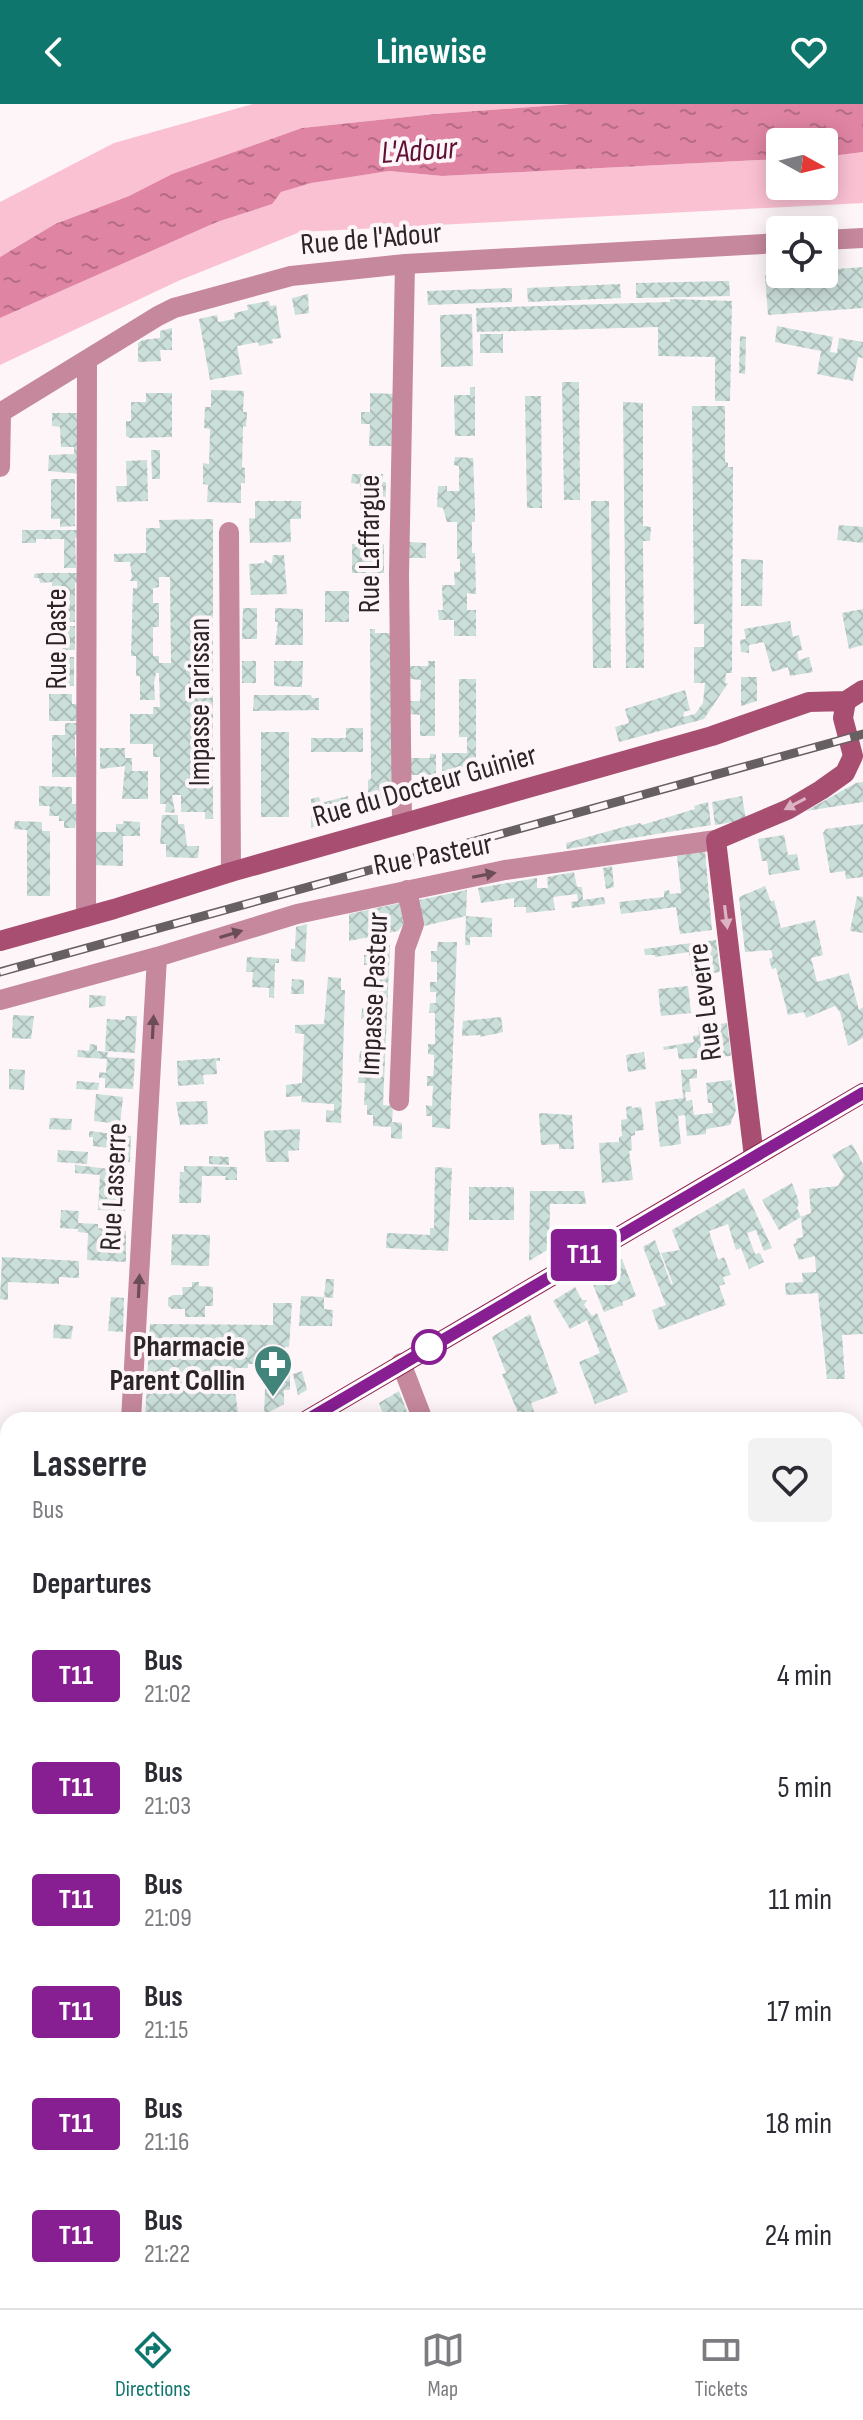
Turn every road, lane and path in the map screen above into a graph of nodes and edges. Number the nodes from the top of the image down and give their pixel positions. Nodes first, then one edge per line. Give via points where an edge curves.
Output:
1 (863, 238) edge
2 (838, 239) edge
3 (766, 244) edge
4 (405, 264) junction
5 (87, 360) junction
6 (0, 413) edge
7 (0, 467) edge
8 (229, 532) dead end
9 (863, 690) edge
10 (846, 701) junction
11 (856, 755) edge
12 (402, 824) junction
13 (716, 840) junction
14 (231, 872) junction
15 (407, 890) junction
16 (86, 917) junction
17 (0, 941) edge
18 (157, 957) junction
19 (0, 1000) edge
20 (863, 1093) edge
21 (399, 1101) dead end
22 (754, 1157) junction
23 (401, 1363) junction
24 (131, 1412) edge
25 (320, 1412) edge
26 (420, 1412) edge

1 - 2 street
3 - 4 street, Rue de l'Adour
4 - 5 street, Rue de l'Adour via 291,276 174,308
4 - 12 street, Rue Laffargue via 399,575
5 - 6 street, Rue de l'Adour
5 - 16 street, Rue Daste
6 - 7 street
8 - 14 street, Impasse Tarissan
9 - 10 street
10 - 11 street via 843,718
10 - 12 street, Rue du Docteur Guinier via 809,702 712,736
11 -> 13 street, Rue Pasteur via 845,773 821,790
12 - 14 street, Rue du Docteur Guinier
15 -> 13 street, Rue Pasteur via 505,870
13 -> 22 street, Rue Leverre
14 - 16 street, Rue du Docteur Guinier
18 -> 15 street, Rue Pasteur via 297,914
15 - 21 street, Impasse Pasteur via 414,924 405,949
16 - 17 street, Rue du Docteur Guinier
18 - 19 street, Rue Pasteur
24 -> 18 street, Rue Lasserre
20 - 22 main road
22 - 23 main road
23 - 25 main road
23 - 26 street

